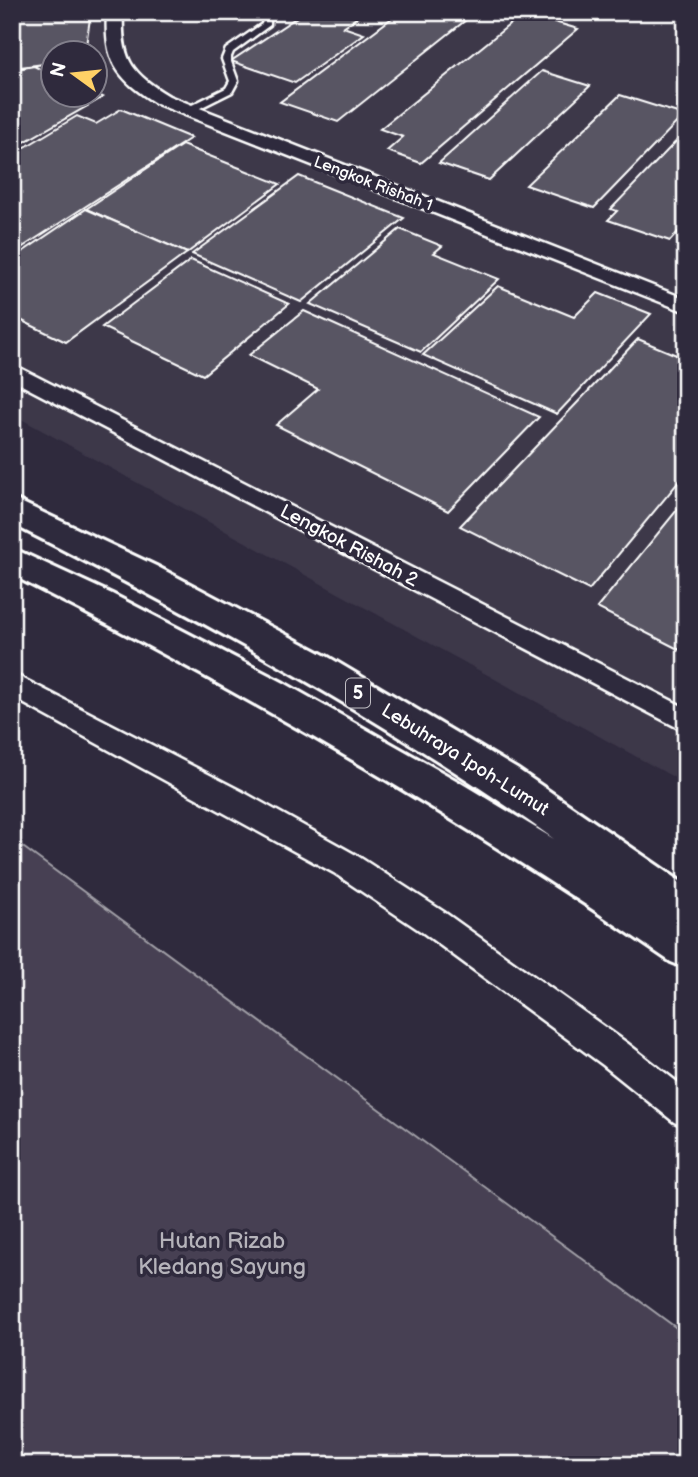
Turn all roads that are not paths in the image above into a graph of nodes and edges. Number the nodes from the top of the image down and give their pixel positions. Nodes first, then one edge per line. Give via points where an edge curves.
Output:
1 (115, 12) edge
2 (250, 12) edge
3 (187, 111) junction
4 (686, 306) edge
5 (12, 372) edge
6 (12, 510) edge
7 (12, 560) edge
8 (12, 684) edge
9 (686, 721) edge
10 (686, 909) edge
11 (686, 947) edge
12 (686, 1110) edge

1 - 3 street, Lengkok Rishah 1 via 113,39 121,67 146,90
2 - 3 lane via 267,19 266,25 229,51 226,60 234,80 229,90
3 - 4 street, Lengkok Rishah 1
5 - 9 street, Lengkok Rishah 2
6 - 10 highway, Lebuhraya Ipoh-Lumut / 5 via 317,668 503,781
7 - 11 highway, Lebuhraya Ipoh-Lumut / 5 via 286,700 477,811
8 - 12 street via 345,864 433,922

